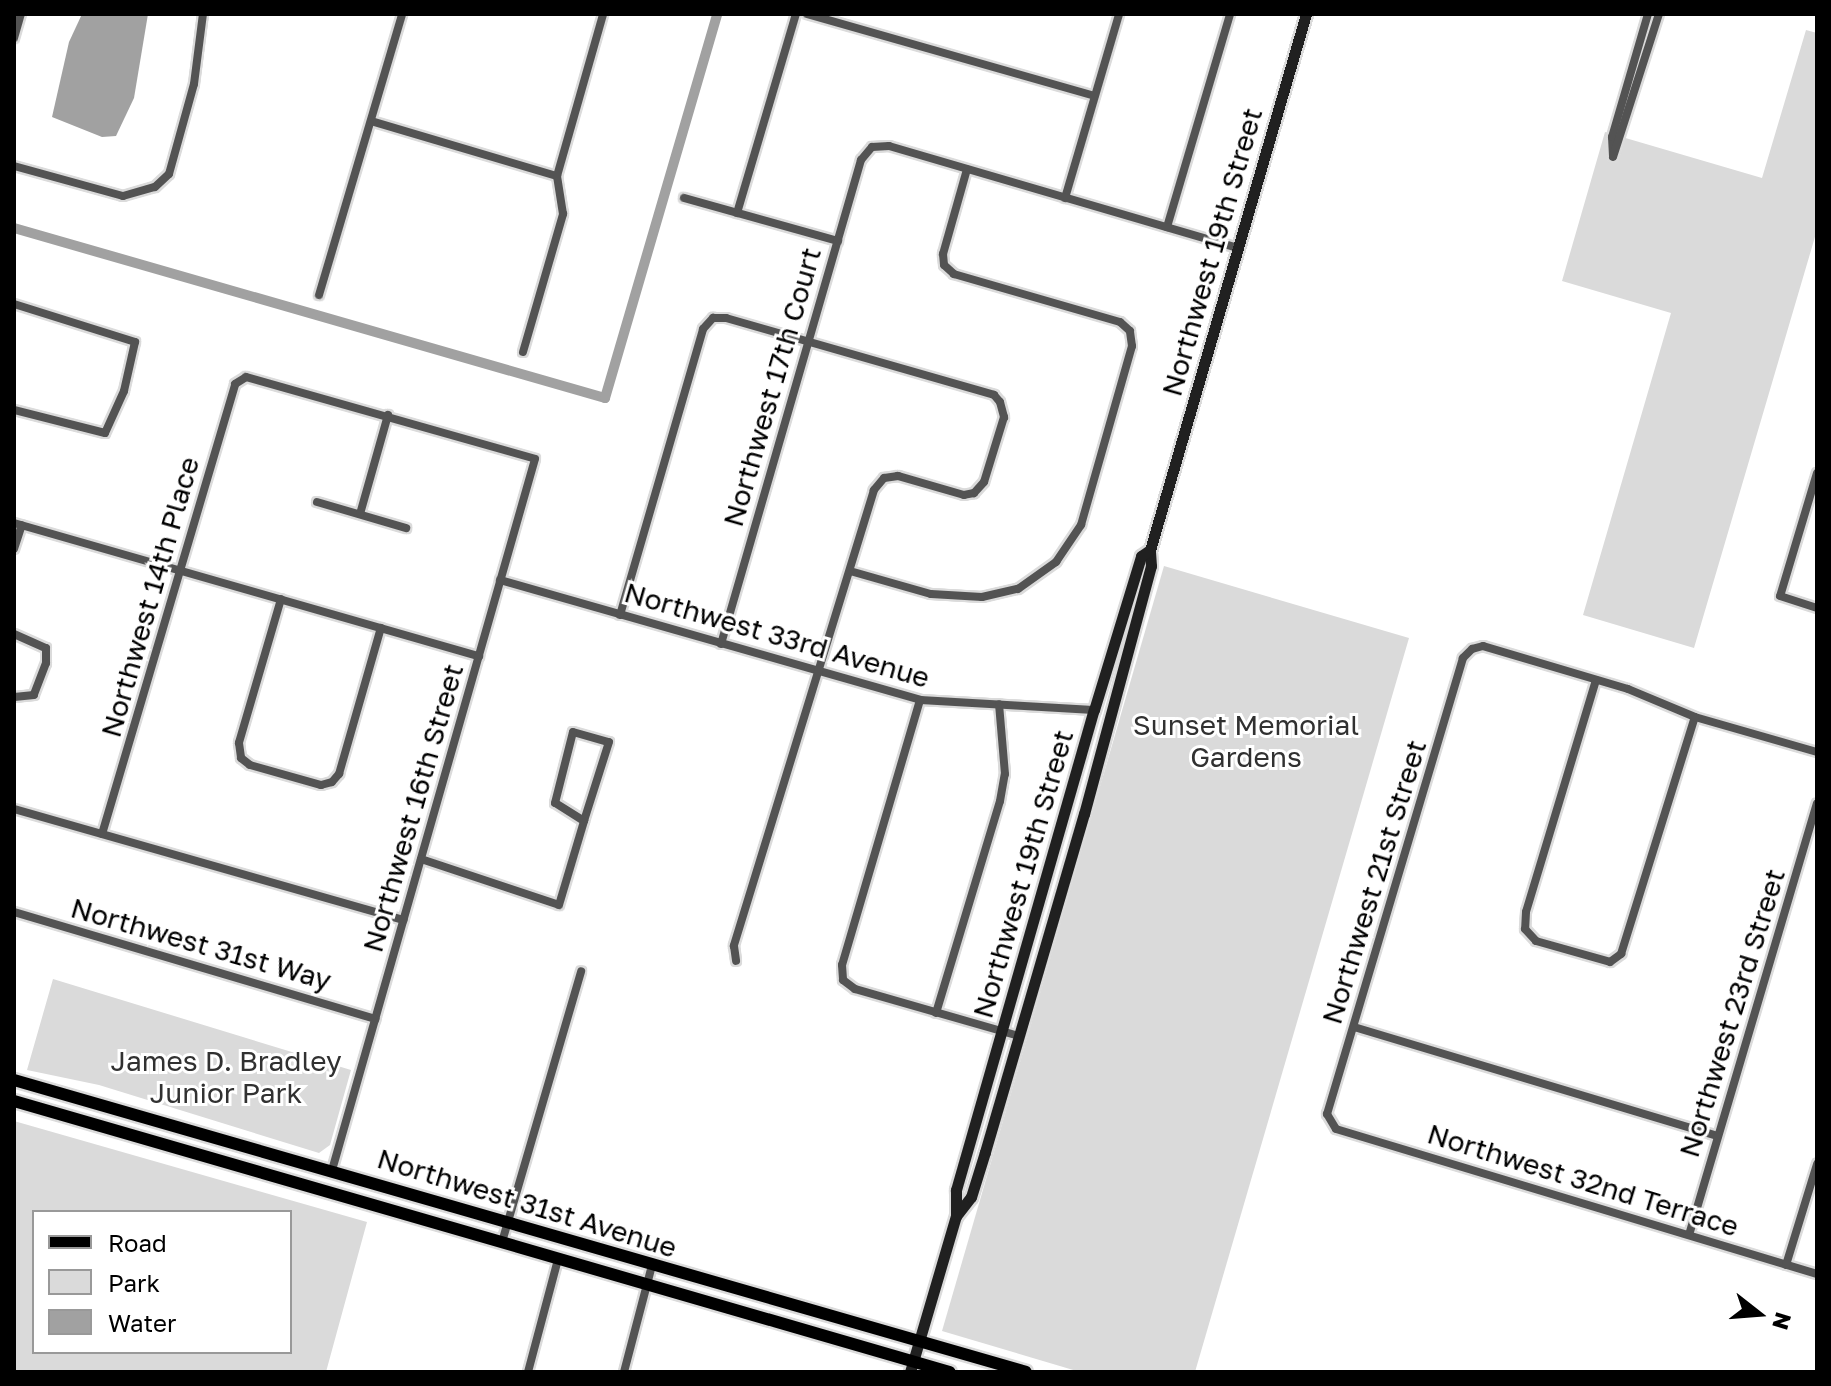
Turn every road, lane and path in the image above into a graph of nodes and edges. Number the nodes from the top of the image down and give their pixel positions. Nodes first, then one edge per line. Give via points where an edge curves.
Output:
1 (21, 14) edge
2 (203, 14) edge
3 (402, 14) edge
4 (603, 14) edge
5 (796, 14) edge
6 (807, 14) edge
7 (1119, 14) edge
8 (1230, 14) edge
9 (1306, 14) edge
10 (1648, 14) edge
11 (1659, 14) edge
12 (14, 38) edge
13 (1095, 96) junction
14 (371, 121) junction
15 (14, 166) edge
16 (967, 169) junction
17 (557, 176) junction
18 (684, 198) dead end
19 (1065, 198) junction
20 (737, 213) junction
21 (1167, 227) junction
22 (838, 241) junction
23 (1237, 248) junction
24 (319, 295) dead end
25 (14, 304) edge
26 (809, 342) junction
27 (523, 352) dead end
28 (14, 410) edge
29 (388, 415) junction
30 (1817, 473) edge
31 (317, 502) dead end
32 (360, 514) junction
33 (18, 524) edge
34 (406, 528) dead end
35 (14, 549) edge
36 (1150, 550) junction
37 (182, 571) junction
38 (850, 571) junction
39 (500, 580) junction
40 (281, 599) junction
41 (1817, 608) edge
42 (620, 615) junction
43 (381, 628) junction
44 (14, 634) edge
45 (721, 644) junction
46 (479, 656) junction
47 (821, 672) junction
48 (1596, 680) junction
49 (14, 697) edge
50 (920, 700) junction
51 (999, 704) junction
52 (1094, 710) junction
53 (1695, 717) junction
54 (1817, 752) edge
55 (1817, 804) edge
56 (14, 809) edge
57 (584, 821) junction
58 (102, 834) junction
59 (421, 859) junction
60 (14, 912) edge
61 (404, 920) junction
62 (736, 961) dead end
63 (581, 971) dead end
64 (936, 1013) junction
65 (376, 1019) junction
66 (1354, 1027) junction
67 (1004, 1032) junction
68 (1019, 1036) junction
69 (14, 1080) edge
70 (14, 1101) edge
71 (1336, 1129) joint
72 (1718, 1136) junction
73 (1817, 1164) edge
74 (332, 1170) junction
75 (303, 1183) junction
76 (956, 1216) junction
77 (508, 1223) junction
78 (1689, 1235) junction
79 (502, 1242) junction
80 (558, 1259) junction
81 (652, 1265) junction
82 (1786, 1265) junction
83 (1817, 1274) edge
84 (645, 1286) junction
85 (919, 1342) junction
86 (912, 1367) edge
87 (528, 1372) edge
88 (624, 1372) edge
89 (950, 1372) edge
90 (1026, 1372) edge

1 - 12 street
2 - 15 street via 194,84 169,174 155,187 123,196
3 - 14 street
4 - 17 street
5 - 20 street
6 - 13 street
7 - 13 street
8 - 21 street
9 - 23 street, Northwest 19th Street
10 - 11 street via 1612,137 1613,157
13 - 19 street
14 - 17 street
14 - 24 street
16 - 19 street
16 - 22 street, Northwest 17th Court via 889,146 872,147 861,160
16 - 38 street via 944,265 954,274 1120,322 1130,331 1132,346 1081,525 1056,562 1018,589 982,597 931,594
17 - 27 street via 563,214
18 - 20 street
19 - 21 street
20 - 22 street
21 - 23 street
22 - 26 street, Northwest 17th Court
23 - 36 street, Northwest 19th Street
25 - 28 street via 135,342 124,391 105,433
26 - 38 street via 994,395 1004,417 984,482 974,493 964,495 898,476 884,478 874,490
26 - 42 street via 713,318 703,329
26 - 45 street, Northwest 17th Court
29 - 32 street
29 - 37 street, Northwest 14th Place via 246,377 235,384
29 - 39 street, Northwest 16th Street via 535,459
30 - 41 street via 1780,596
31 - 32 street
32 - 34 street
33 - 35 street
33 - 37 street
36 - 52 street, Northwest 19th Street via 1141,556
36 - 68 street, Northwest 19th Street via 1151,566 1126,663
37 - 40 street
37 - 58 street, Northwest 14th Place
38 - 47 street
39 - 42 street, Northwest 33rd Avenue
39 - 46 street, Northwest 16th Street
40 - 43 street
40 - 43 street via 239,743 241,758 250,765 321,785 332,782 339,774
42 - 45 street, Northwest 33rd Avenue
43 - 46 street
44 - 49 street via 46,648 34,695
45 - 47 street, Northwest 33rd Avenue
46 - 59 street, Northwest 16th Street
47 - 50 street, Northwest 33rd Avenue
47 - 62 street via 734,946
48 - 53 street
48 - 53 street via 1525,929 1536,941 1610,962 1626,945
48 - 66 street, Northwest 21st Street via 1483,646 1463,658
50 - 51 street, Northwest 33rd Avenue
50 - 64 street via 842,965 843,980 855,989
51 - 52 street, Northwest 33rd Avenue
51 - 64 street via 1005,774 1000,801
52 - 67 street, Northwest 19th Street
53 - 54 street
55 - 72 street, Northwest 23rd Street
56 - 58 street
57 - 57 street via 609,742 573,732 555,803
57 - 59 street via 559,905
58 - 61 street
59 - 61 street, Northwest 16th Street
60 - 65 street, Northwest 31st Way
61 - 65 street, Northwest 16th Street
63 - 77 street
64 - 67 street
65 - 74 street, Northwest 16th Street
66 - 71 street, Northwest 21st Street via 1327,1114
66 - 72 street
67 - 68 street
67 - 76 street, Northwest 19th Street via 956,1190
68 - 76 street, Northwest 19th Street via 971,1197
69 - 74 main road, Northwest 31st Avenue
70 - 75 main road, Northwest 31st Avenue
71 - 78 street, Northwest 32nd Terrace
72 - 78 street, Northwest 23rd Street
73 - 82 street
74 - 75 main road via 317,1182
74 - 77 main road, Northwest 31st Avenue
75 - 79 main road, Northwest 31st Avenue
76 - 85 street, Northwest 19th Street
77 - 79 street
77 - 81 main road, Northwest 31st Avenue
78 - 82 street, Northwest 32nd Terrace
79 - 80 main road, Northwest 31st Avenue
80 - 84 main road, Northwest 31st Avenue
80 - 87 street
81 - 84 street
81 - 85 main road, Northwest 31st Avenue
82 - 83 street, Northwest 32nd Terrace
84 - 86 main road, Northwest 31st Avenue
84 - 88 street
85 - 86 street, Northwest 19th Street
85 - 90 main road, Northwest 31st Avenue
86 - 89 main road, Northwest 31st Avenue

